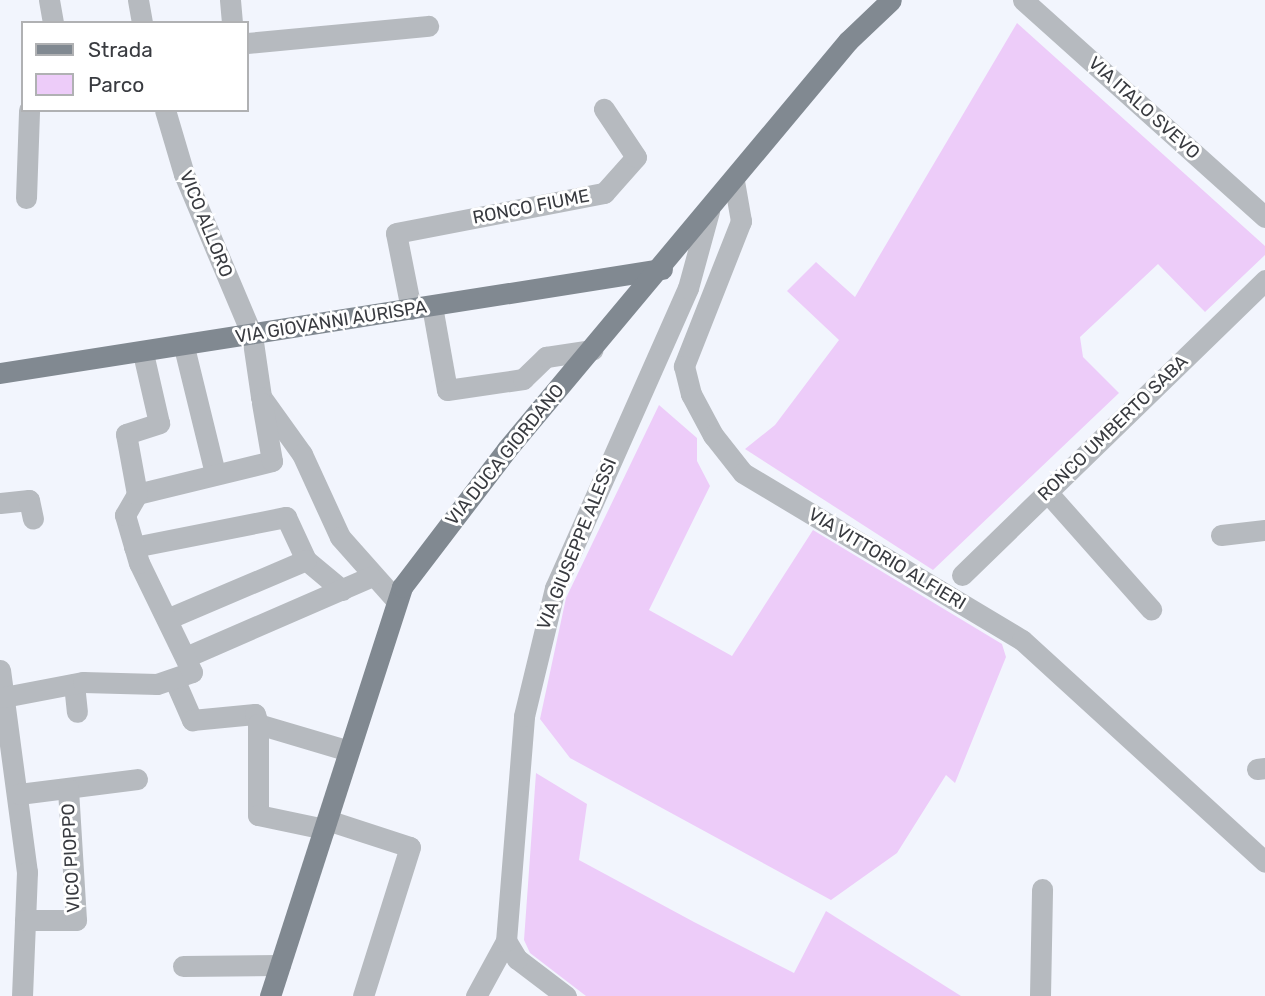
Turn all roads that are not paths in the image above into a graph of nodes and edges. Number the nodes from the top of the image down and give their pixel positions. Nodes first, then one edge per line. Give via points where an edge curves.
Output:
1 (49, 0) edge
2 (138, 0) edge
3 (230, 0) edge
4 (891, 0) edge
5 (1023, 0) edge
6 (52, 21) edge
7 (142, 21) edge
8 (232, 21) edge
9 (428, 26) dead end
10 (248, 43) edge
11 (604, 109) dead end
12 (29, 112) edge
13 (166, 112) edge
14 (734, 181) junction
15 (26, 198) dead end
16 (709, 211) junction
17 (1265, 216) edge
18 (662, 269) junction
19 (1265, 280) edge
20 (688, 288) junction
21 (421, 308) junction
22 (252, 335) junction
23 (184, 347) junction
24 (592, 350) junction
25 (143, 353) junction
26 (0, 373) edge
27 (261, 397) junction
28 (215, 474) junction
29 (1047, 492) junction
30 (137, 494) junction
31 (0, 503) edge
32 (33, 519) dead end
33 (1265, 530) edge
34 (1221, 535) dead end
35 (136, 555) junction
36 (296, 563) junction
37 (962, 575) dead end
38 (370, 577) junction
39 (342, 590) junction
40 (396, 600) junction
41 (1151, 609) dead end
42 (167, 619) junction
43 (186, 657) junction
44 (0, 670) edge
45 (175, 681) junction
46 (74, 684) junction
47 (4, 697) junction
48 (77, 712) dead end
49 (258, 724) junction
50 (346, 750) junction
51 (136, 779) dead end
52 (68, 788) junction
53 (19, 794) junction
54 (326, 824) junction
55 (1265, 862) edge
56 (1042, 889) dead end
57 (25, 920) junction
58 (506, 941) junction
59 (280, 965) junction
60 (183, 966) dead end
61 (22, 996) edge
62 (270, 996) edge
63 (363, 996) edge
64 (476, 996) edge
65 (566, 996) edge
66 (1040, 996) edge

1 - 6 street
2 - 7 street
3 - 8 street
4 - 14 main road, VIA DUCA GIORDANO via 848,41
5 - 17 street, VIA ITALO SVEVO
9 - 10 street
11 - 21 street, RONCO FIUME via 636,158 604,193 396,233
12 - 15 street
13 - 22 street, VICO ALLORO via 184,174
14 - 16 main road, VIA DUCA GIORDANO
14 - 55 street, VIA VITTORIO ALFIERI via 741,220 684,366 691,394 713,435 743,473 1022,640
16 - 18 main road, VIA DUCA GIORDANO
16 - 20 street, VIA GIUSEPPE ALESSI
18 - 20 street via 674,271
18 - 21 main road, VIA GIOVANNI AURISPA
18 - 24 main road, VIA DUCA GIORDANO
19 - 29 street, RONCO UMBERTO SABA
20 - 58 street, VIA GIUSEPPE ALESSI via 540,631 524,716
21 - 22 main road, VIA GIOVANNI AURISPA
21 - 24 street via 447,390 523,379 546,357
22 - 23 main road, VIA GIOVANNI AURISPA
22 - 27 street, VICO ALLORO
23 - 25 main road, VIA GIOVANNI AURISPA
23 - 28 street
24 - 40 main road, VIA DUCA GIORDANO via 490,471
25 - 26 main road, VIA GIOVANNI AURISPA
25 - 30 street via 159,422 126,434
27 - 28 street, VICO ALLORO via 272,461
27 - 38 street via 302,454 340,537
28 - 30 street
29 - 37 street, RONCO UMBERTO SABA
29 - 41 street
30 - 35 street via 125,515
31 - 32 street via 29,499
33 - 34 street
35 - 36 street via 286,517
35 - 42 street
36 - 39 street
36 - 42 street
38 - 39 street
38 - 40 street
39 - 43 street
40 - 50 main road, VIA DUCA GIORDANO
42 - 43 street
43 - 45 street via 192,671
44 - 47 street
45 - 46 street
45 - 49 street via 192,720 255,714
46 - 47 street
46 - 48 street
47 - 53 street
49 - 50 street
49 - 54 street via 258,815
50 - 54 main road, VIA DUCA GIORDANO
51 - 52 street
52 - 53 street
52 - 57 street, VICO PIOPPO via 76,920
53 - 57 street
54 - 59 main road, VIA DUCA GIORDANO
54 - 63 street via 412,842
56 - 66 street
57 - 61 street
58 - 64 street
58 - 65 street via 517,959
59 - 60 street
59 - 62 main road, VIA DUCA GIORDANO

